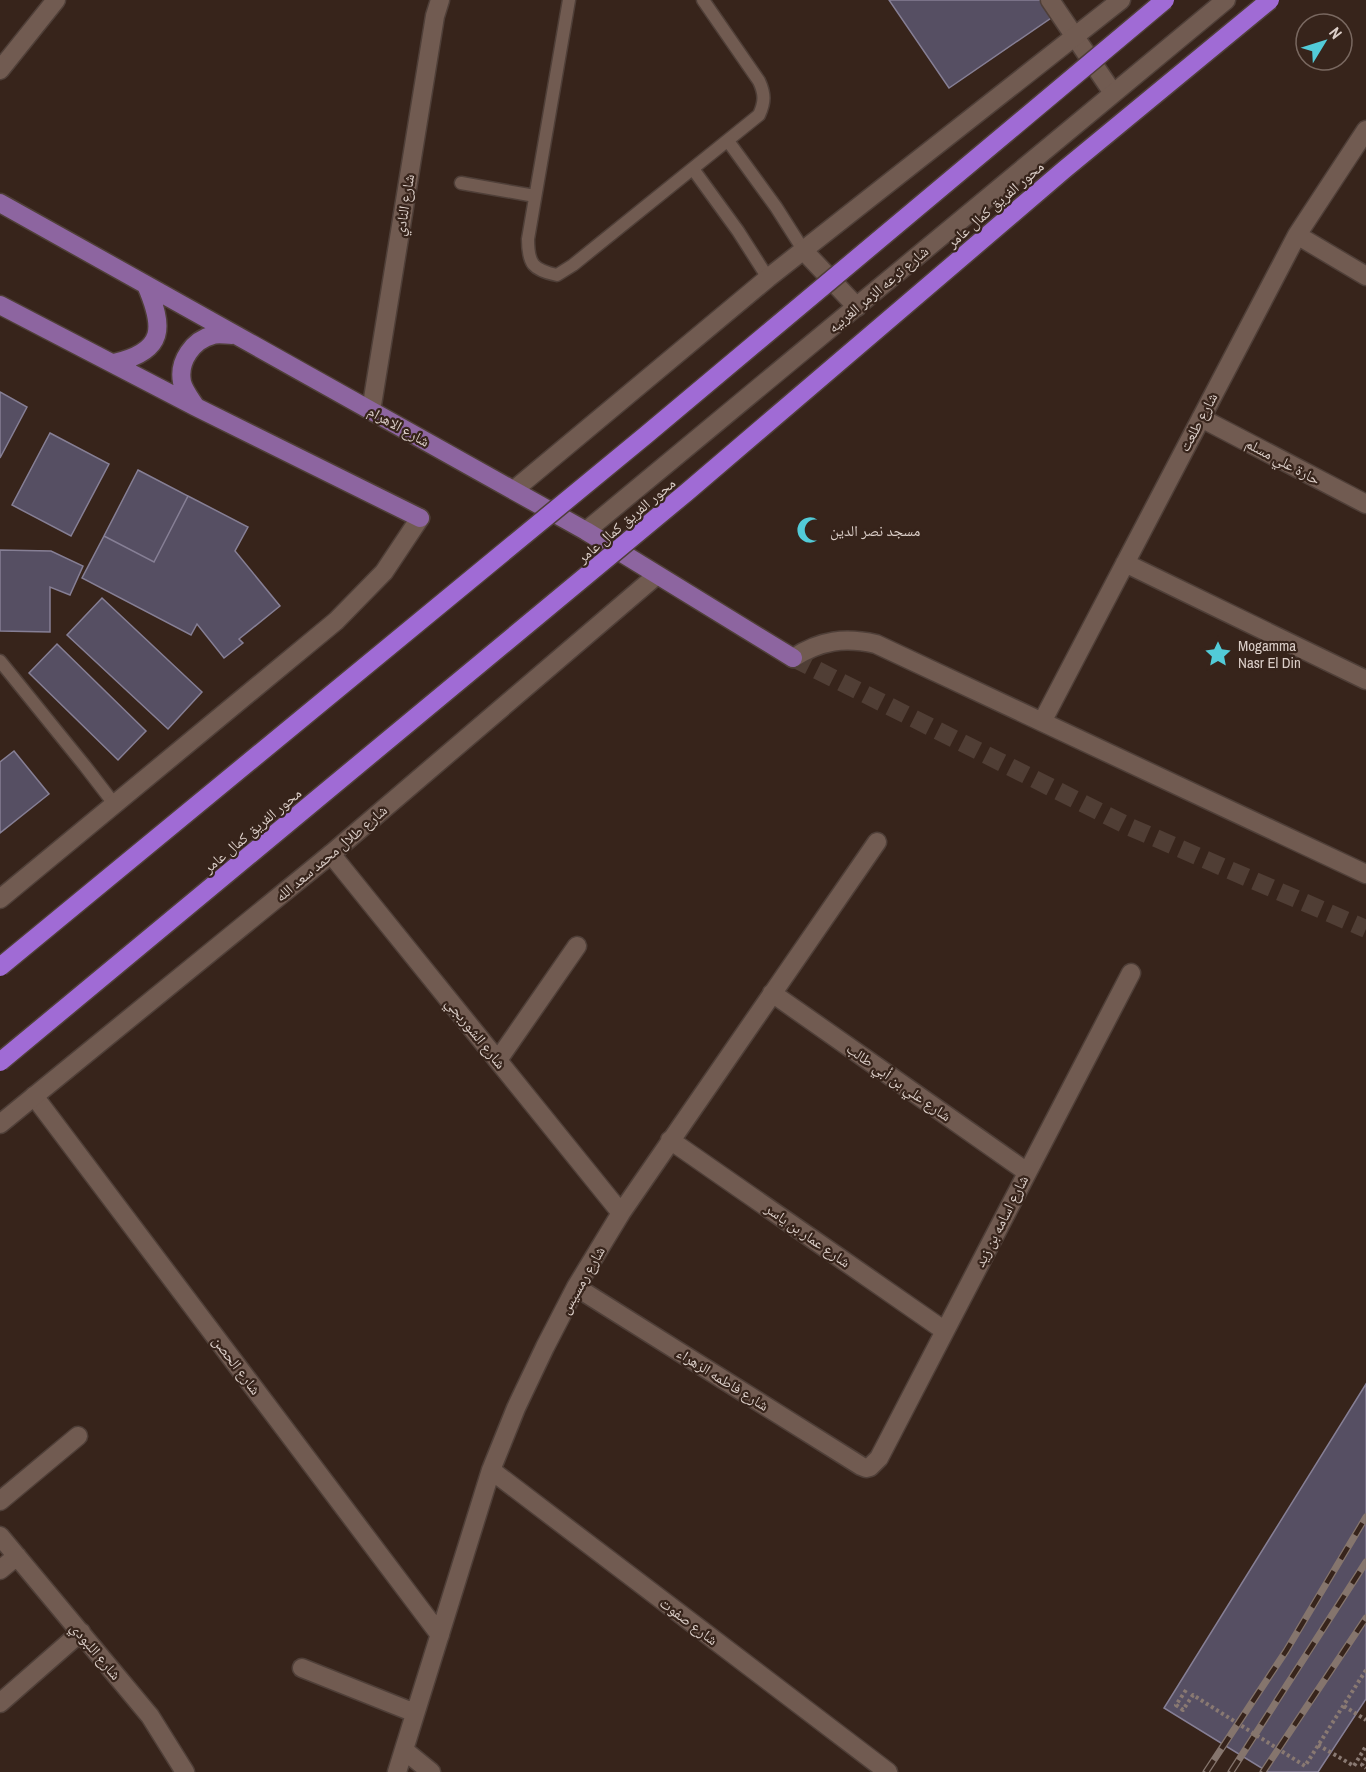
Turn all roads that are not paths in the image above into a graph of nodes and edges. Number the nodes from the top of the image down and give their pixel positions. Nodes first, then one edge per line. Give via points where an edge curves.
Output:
1 (56, 0) edge
2 (440, 0) edge
3 (702, 0) edge
4 (1050, 0) edge
5 (1121, 0) edge
6 (1165, 0) edge
7 (1226, 0) edge
8 (1270, 0) edge
9 (566, 1) edge
10 (1074, 35) junction
11 (0, 70) edge
12 (1113, 93) junction
13 (1366, 130) edge
14 (728, 141) junction
15 (693, 170) junction
16 (460, 183) dead end
17 (535, 196) junction
18 (0, 203) edge
19 (1297, 236) junction
20 (804, 251) junction
21 (1366, 276) edge
22 (768, 278) junction
23 (146, 285) junction
24 (0, 305) edge
25 (857, 307) junction
26 (234, 335) junction
27 (114, 363) junction
28 (196, 407) junction
29 (371, 411) junction
30 (1201, 418) junction
31 (514, 490) junction
32 (1366, 504) edge
33 (420, 518) joint
34 (586, 531) junction
35 (1125, 563) junction
36 (657, 575) junction
37 (794, 658) joint
38 (0, 661) edge
39 (1366, 680) edge
40 (1042, 722) junction
41 (115, 805) junction
42 (877, 842) dead end
43 (331, 854) junction
44 (1366, 874) edge
45 (0, 899) edge
46 (577, 946) dead end
47 (0, 968) edge
48 (1131, 973) dead end
49 (772, 993) junction
50 (498, 1060) junction
51 (0, 1062) edge
52 (34, 1096) junction
53 (0, 1124) edge
54 (670, 1140) junction
55 (1027, 1172) junction
56 (621, 1213) junction
57 (576, 1287) junction
58 (945, 1331) junction
59 (78, 1436) dead end
60 (870, 1467) joint
61 (490, 1470) junction
62 (0, 1501) edge
63 (0, 1536) edge
64 (17, 1556) junction
65 (0, 1570) edge
66 (81, 1632) junction
67 (440, 1635) junction
68 (302, 1668) dead end
69 (0, 1703) edge
70 (416, 1713) junction
71 (404, 1750) junction
72 (185, 1772) edge
73 (397, 1772) edge
74 (431, 1772) edge
75 (888, 1772) edge

1 - 11 street
2 - 29 street, شارع النادي
3 - 14 lane via 764,92 759,115
4 - 10 street
5 - 10 street
6 - 47 highway, bridge
7 - 12 street, شارع ترعه الزمر الغربيه
8 - 51 highway, محور الفريق كمال عامر, bridge via 1065,169 687,492
9 - 17 lane
10 - 12 street
10 - 20 street
12 - 25 street, شارع ترعه الزمر الغربيه
13 - 19 street, شارع طلعت
14 - 15 lane
14 - 20 lane
15 - 17 lane via 557,275 539,272 528,258
15 - 22 lane
16 - 17 lane
18 - 23 main road, شارع الاهرام
19 - 21 street
19 - 30 street, شارع طلعت
20 - 22 street
20 - 25 street
22 - 31 street
23 - 26 main road, شارع الاهرام
23 - 27 main road via 158,316 156,336 140,354
24 - 27 main road
25 - 34 street, شارع ترعه الزمر الغربيه
26 - 28 main road via 203,338 186,356 182,382
26 - 29 main road, شارع الاهرام
27 - 28 main road
28 - 33 main road
29 - 31 main road, شارع الاهرام
30 - 32 street, حارة علي مسلم
30 - 35 street, شارع طلعت
31 - 34 main road, شارع الاهرام
33 - 41 street via 384,572 336,621
34 - 36 main road, شارع الاهرام
35 - 39 street
35 - 40 street, شارع طلعت
36 - 37 main road, شارع الاهرام
36 - 43 street, شارع طلال محمد سعد الله
37 - 40 street via 824,642 842,639 876,644
38 - 41 lane
40 - 44 street
41 - 45 street
42 - 49 street, شارع رمسيس
43 - 50 street, شارع الشوربجي
43 - 52 street, شارع طلال محمد سعد الله
46 - 50 street
48 - 55 street, شارع اسامه بن زيد
49 - 54 street, شارع رمسيس
49 - 55 street, شارع علي بن أبي طالب
50 - 56 street, شارع الشوربجي
52 - 53 street, شارع طلال محمد سعد الله
52 - 67 street, شارع الحصن
54 - 56 street, شارع رمسيس
54 - 58 street, شارع عمار بن ياسر
55 - 58 street, شارع اسامه بن زيد
56 - 57 street, شارع رمسيس
57 - 60 street, شارع فاطمه الزهراء via 861,1466
57 - 61 street, شارع رمسيس
58 - 60 street, شارع اسامه بن زيد via 879,1458
59 - 62 street
61 - 67 street, شارع رمسيس
61 - 75 street, شارع صفوت
63 - 64 street, شارع اللبودي
64 - 65 street
64 - 66 street, شارع اللبودي
66 - 69 street
66 - 72 street, شارع اللبودي via 150,1716
67 - 70 street, شارع رمسيس
68 - 70 street
70 - 71 street, شارع رمسيس
71 - 73 street, شارع رمسيس
71 - 74 street

